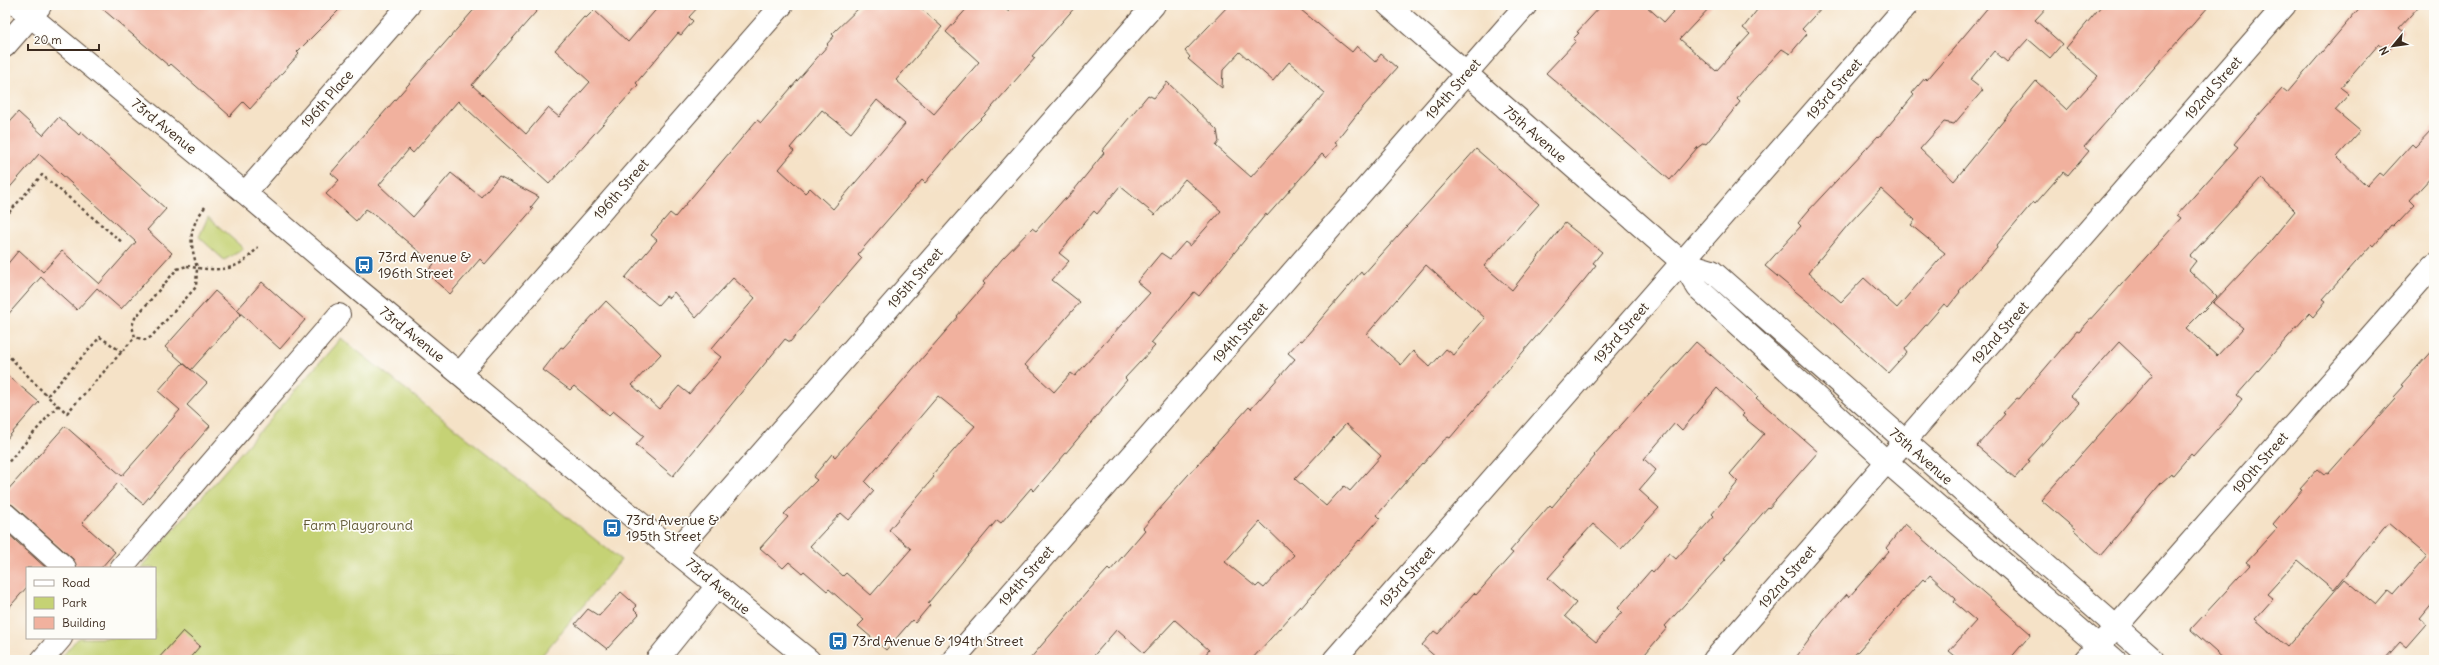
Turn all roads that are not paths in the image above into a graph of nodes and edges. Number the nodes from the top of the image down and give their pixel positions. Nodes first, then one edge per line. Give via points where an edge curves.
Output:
1 (409, 5) edge
2 (782, 5) edge
3 (1154, 5) edge
4 (1388, 5) edge
5 (1526, 5) edge
6 (1907, 5) edge
7 (2285, 5) edge
8 (30, 9) edge
9 (5, 46) edge
10 (1467, 74) junction
11 (245, 192) junction
12 (1682, 262) junction
13 (2434, 265) edge
14 (339, 315) dead end
15 (460, 373) junction
16 (1905, 442) junction
17 (1887, 462) junction
18 (5, 514) edge
19 (676, 551) junction
20 (64, 567) edge
21 (122, 567) edge
22 (717, 586) junction
23 (2116, 627) junction
24 (60, 639) edge
25 (2091, 653) edge
26 (42, 660) edge
27 (657, 660) edge
28 (809, 660) edge
29 (953, 660) edge
30 (1334, 660) edge
31 (1714, 660) edge
32 (2115, 660) edge
33 (2154, 660) edge

1 - 11 street, 196th Place
2 - 15 street, 196th Street
3 - 19 street, 195th Street
4 - 10 street, 75th Avenue
5 - 10 street, 194th Street
6 - 12 street, 193rd Street
7 - 16 street, 192nd Street
8 - 9 street
8 - 11 street, 73rd Avenue
10 - 12 street, 75th Avenue
10 - 29 street, 194th Street
11 - 15 street, 73rd Avenue
12 - 16 street, 75th Avenue via 1712,271
12 - 17 street, 75th Avenue via 1698,288
12 - 30 street, 193rd Street
13 - 23 street, 190th Street
14 - 21 street
15 - 19 street, 73rd Avenue
16 - 17 street, 192nd Street
16 - 23 street, 75th Avenue
17 - 25 street, 75th Avenue
17 - 31 street, 192nd Street
18 - 20 street
19 - 22 street, 73rd Avenue
22 - 27 street
22 - 28 street, 73rd Avenue
23 - 25 street, 190th Street
23 - 33 street, 75th Avenue
24 - 26 street
25 - 32 street, 75th Avenue

